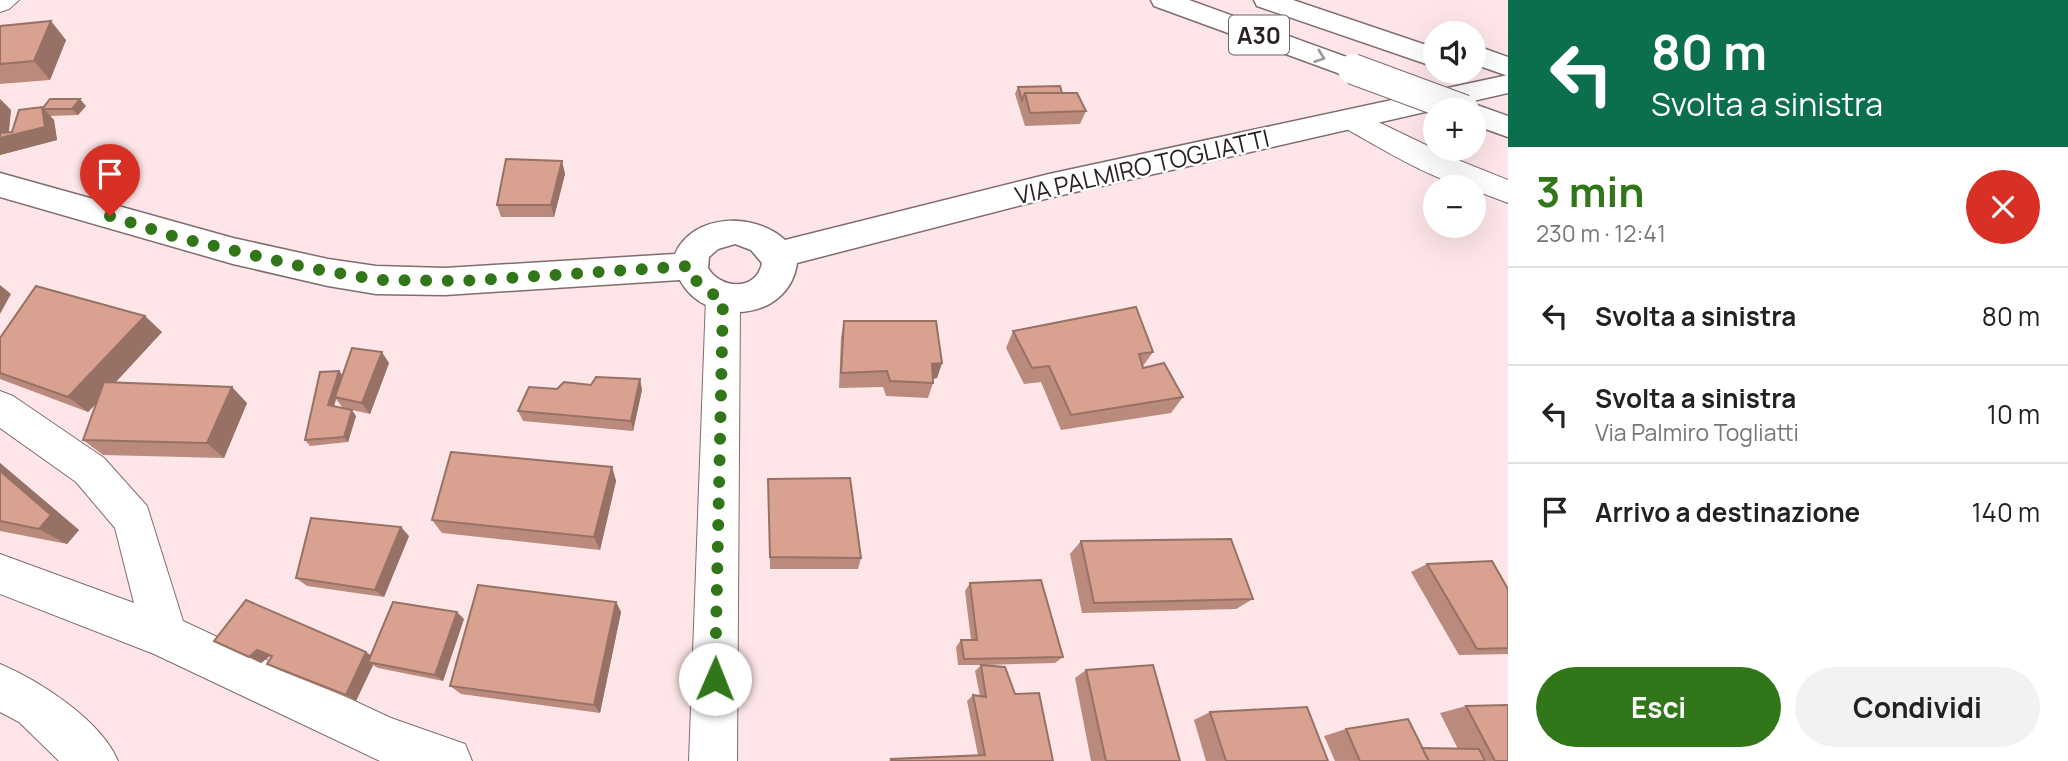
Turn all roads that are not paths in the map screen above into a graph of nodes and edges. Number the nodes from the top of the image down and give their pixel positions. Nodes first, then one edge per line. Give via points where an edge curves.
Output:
1 (6, 0) edge
2 (1164, 0) edge
3 (1267, 0) edge
4 (0, 4) edge
5 (1361, 6) dead end
6 (1423, 47) edge
7 (1423, 48) edge
8 (1486, 59) edge
9 (1508, 67) edge
10 (1486, 76) edge
11 (1508, 84) edge
12 (1432, 98) edge
13 (1351, 119) junction
14 (1486, 119) edge
15 (1508, 127) edge
16 (0, 185) edge
17 (1508, 192) edge
18 (777, 255) junction
19 (690, 266) junction
20 (723, 298) junction
21 (0, 407) edge
22 (0, 574) edge
23 (165, 636) junction
24 (0, 687) edge
25 (94, 761) edge
26 (447, 761) edge
27 (713, 761) edge

1 - 4 street
2 -> 12 main road, A30, bridge
3 - 7 main road, A30
5 - 6 main road
8 - 9 main road
10 - 11 main road
11 - 13 main road, VIA PALMIRO TOGLIATTI
13 - 17 street via 1443,166
13 - 18 main road, VIA PALMIRO TOGLIATTI via 1049,186
14 - 15 main road
16 - 19 main road via 176,237 378,280 463,281
18 - 19 main road via 762,237 735,231 708,237 698,245
18 - 20 main road via 777,275 771,284 750,297
19 - 20 main road via 703,289
20 - 27 street
21 - 23 street via 90,470 133,519
22 - 23 street
23 - 26 street via 384,739
24 - 25 street via 35,706

